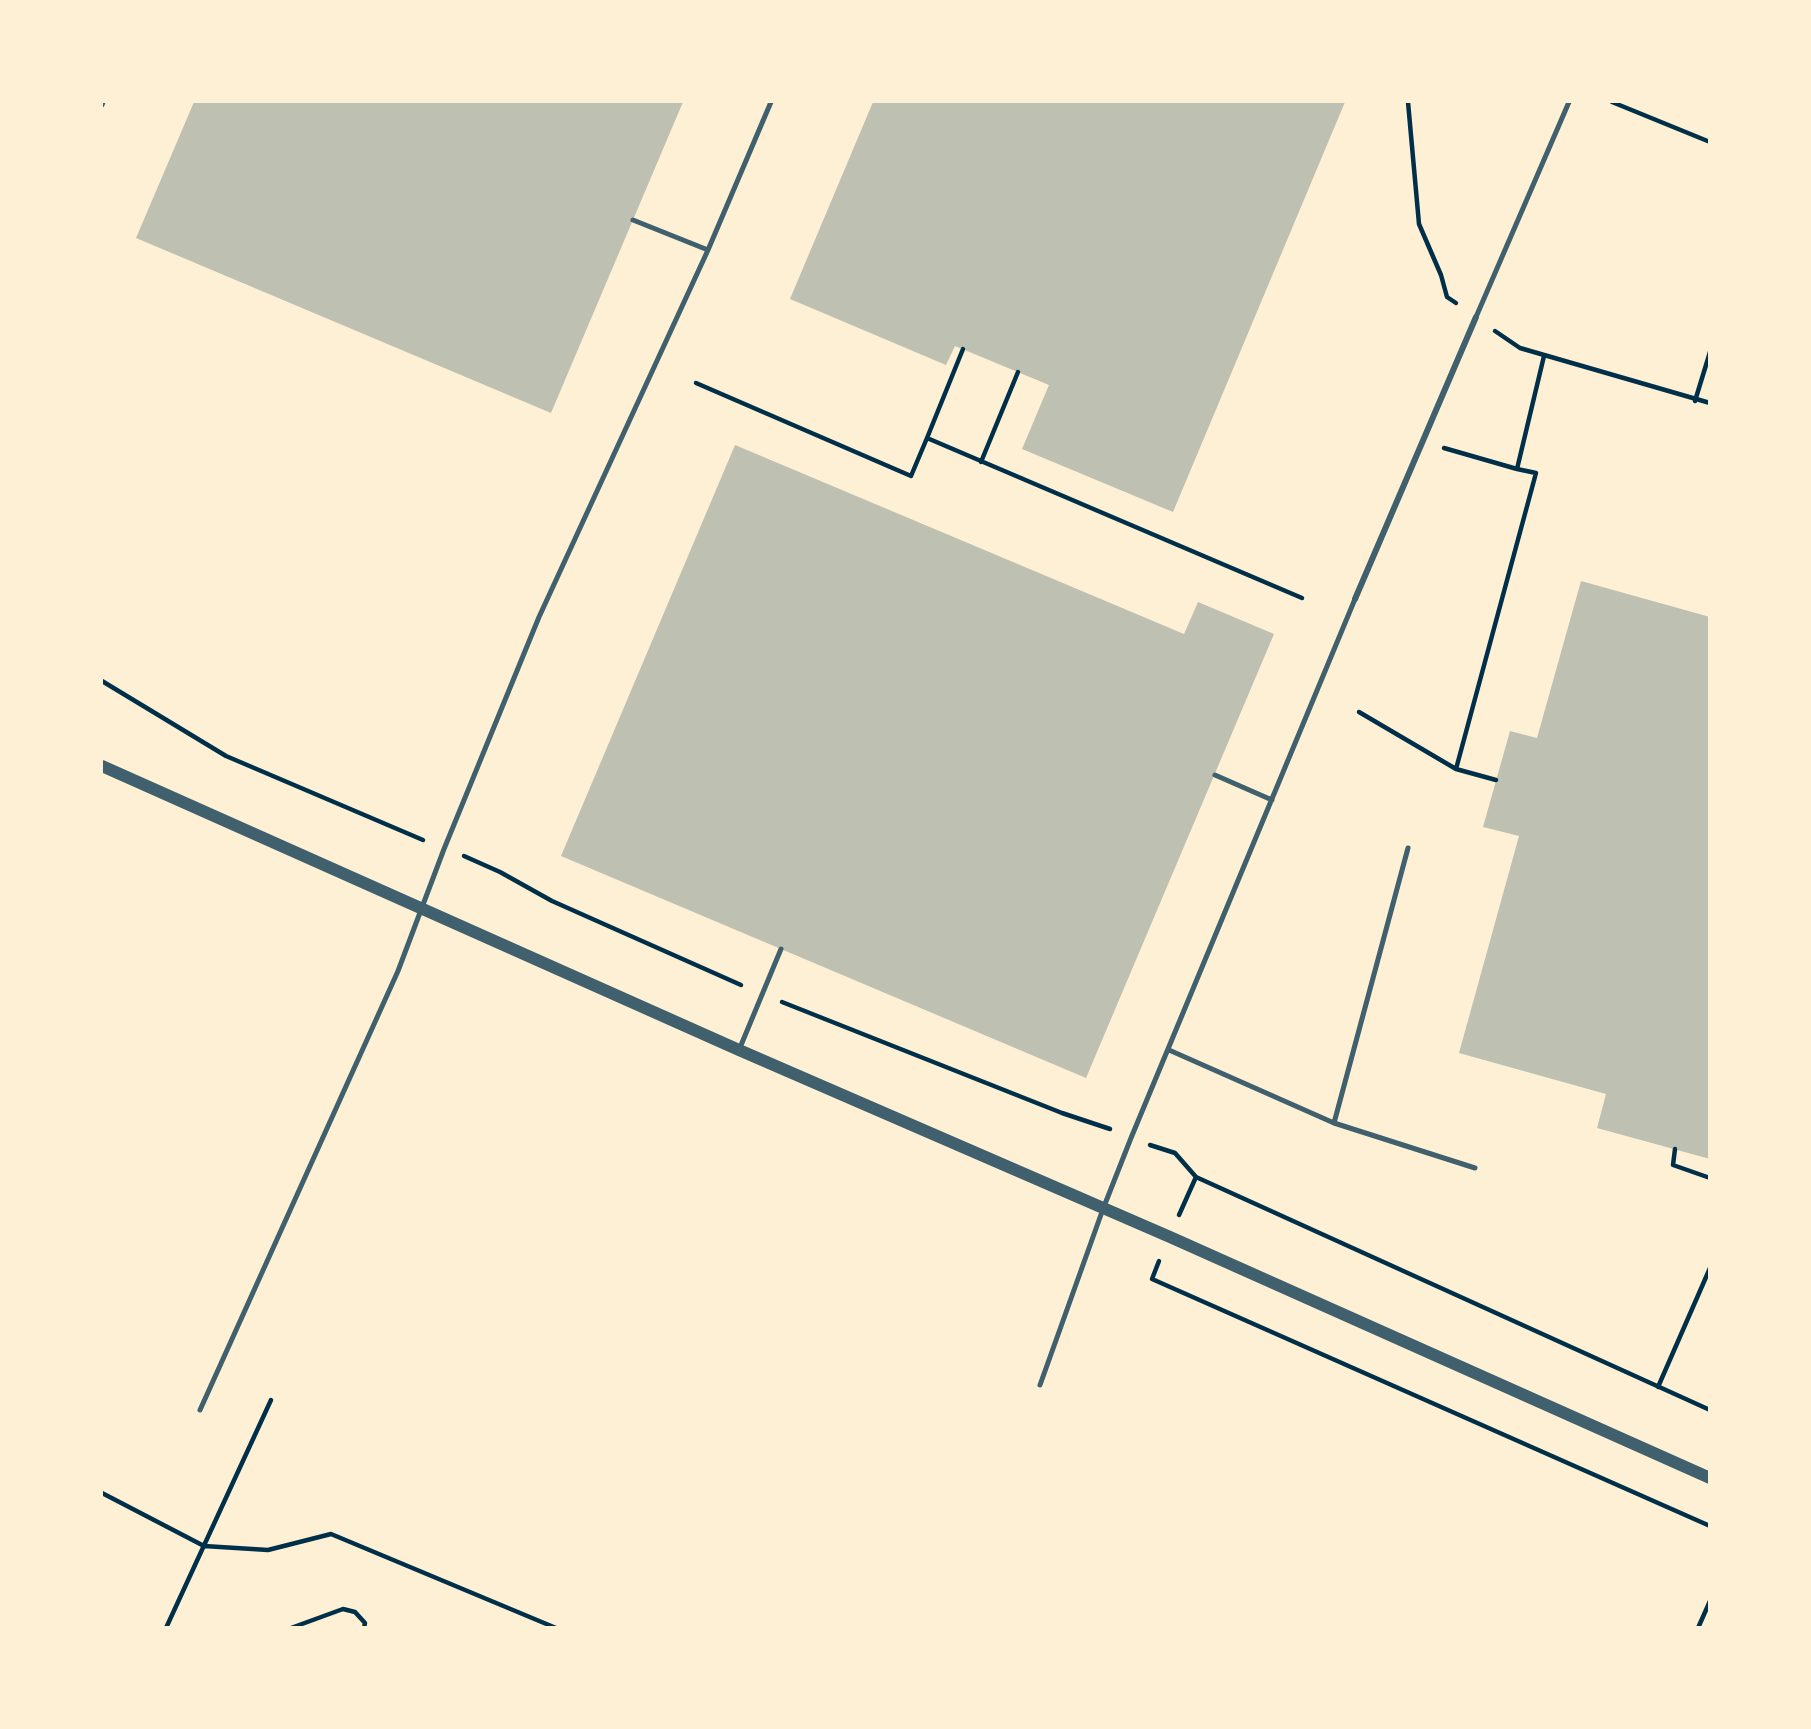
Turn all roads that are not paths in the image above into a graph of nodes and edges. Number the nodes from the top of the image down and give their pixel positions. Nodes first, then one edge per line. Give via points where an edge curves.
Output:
1 (771, 102) edge
2 (1569, 102) edge
3 (633, 220) dead end
4 (708, 250) junction
5 (1476, 317) joint
6 (1355, 599) joint
7 (102, 766) edge
8 (1215, 775) dead end
9 (1272, 800) junction
10 (1408, 848) dead end
11 (421, 907) junction
12 (781, 949) dead end
13 (739, 1050) junction
14 (1169, 1050) junction
15 (1334, 1123) junction
16 (1475, 1168) dead end
17 (1103, 1209) junction
18 (1040, 1385) dead end
19 (200, 1410) dead end
20 (1710, 1478) edge

1 - 4 lane
2 - 5 lane
3 - 4 lane
4 - 11 lane via 538,617
5 - 6 street
6 - 9 lane
7 - 11 street
8 - 9 lane
9 - 14 lane
10 - 15 lane
11 - 13 street
11 - 19 lane via 398,971
12 - 13 lane
13 - 17 street
14 - 15 lane
14 - 17 lane
15 - 16 lane
17 - 18 lane
17 - 20 street

